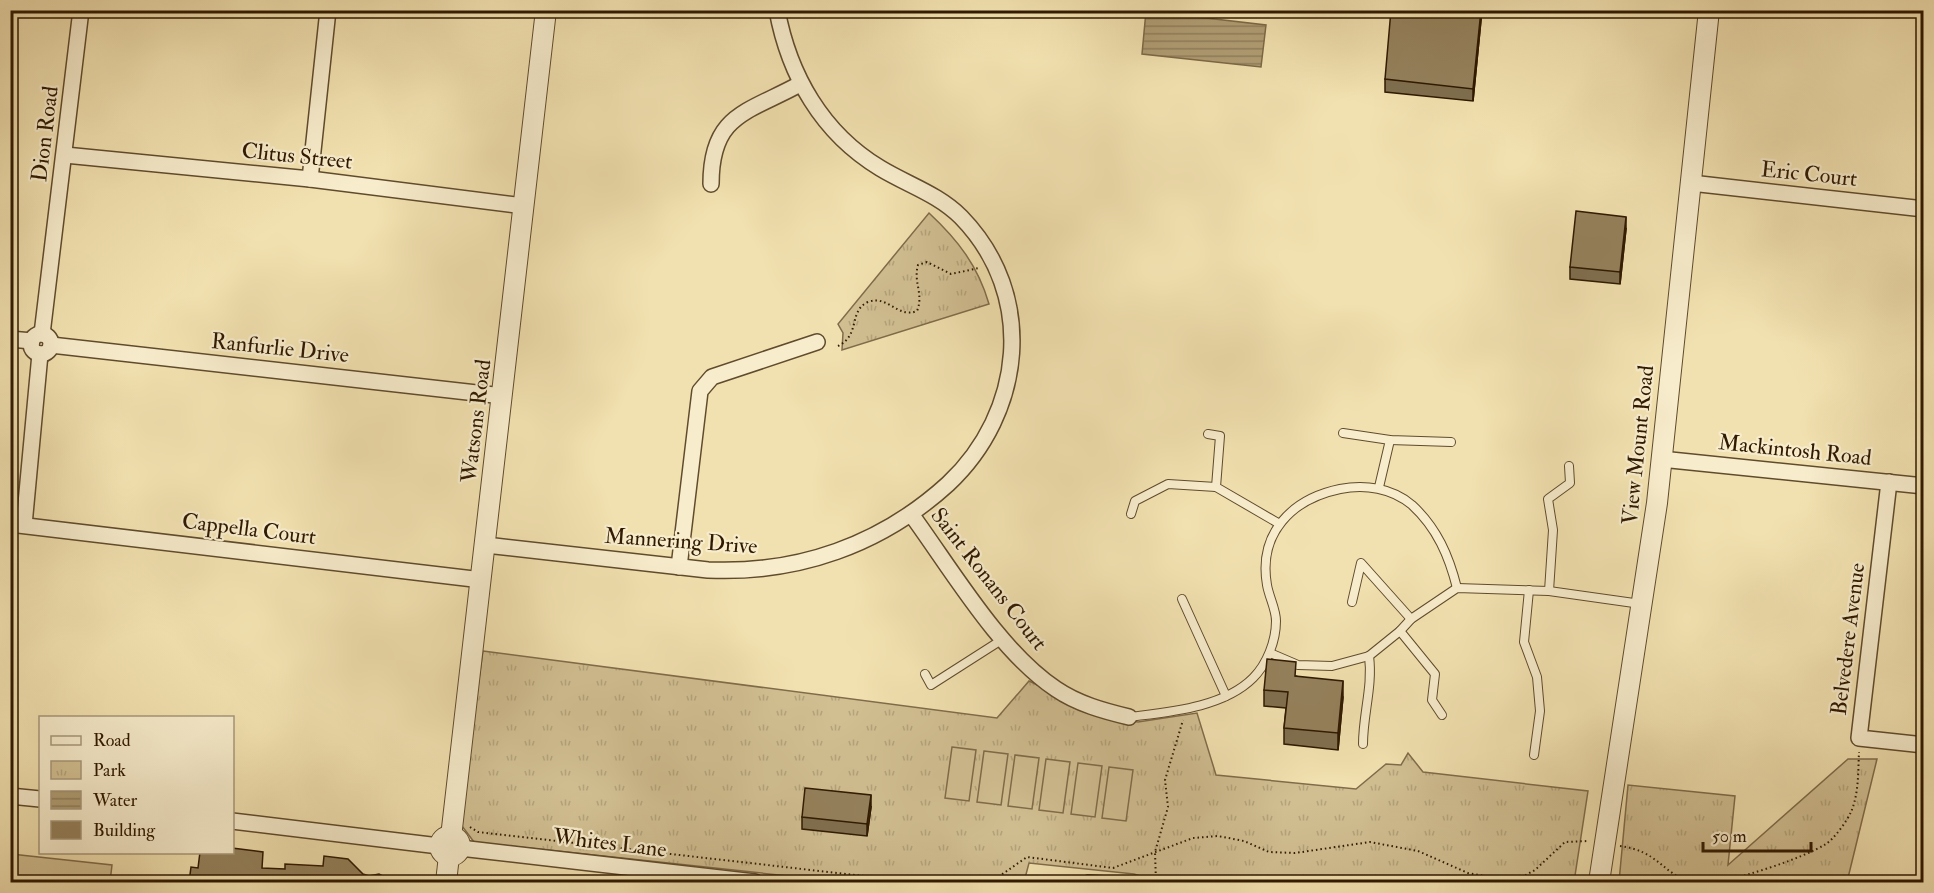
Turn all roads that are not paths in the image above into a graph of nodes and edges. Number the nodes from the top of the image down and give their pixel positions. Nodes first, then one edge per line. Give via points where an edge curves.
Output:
1 (81, 10) edge
2 (328, 10) edge
3 (546, 10) edge
4 (777, 10) edge
5 (1709, 10) edge
6 (800, 84) junction
7 (65, 154) junction
8 (310, 179) junction
9 (1690, 183) junction
10 (711, 184) dead end
11 (524, 206) junction
12 (1923, 209) edge
13 (10, 339) edge
14 (817, 342) dead end
15 (41, 343) junction
16 (503, 396) junction
17 (1343, 433) dead end
18 (1208, 434) dead end
19 (1390, 440) junction
20 (1451, 442) dead end
21 (1661, 459) junction
22 (1569, 466) dead end
23 (1889, 482) junction
24 (1923, 486) edge
25 (1216, 487) junction
26 (1378, 487) junction
27 (911, 514) junction
28 (1131, 514) dead end
29 (1278, 523) junction
30 (17, 525) edge
31 (486, 545) junction
32 (679, 567) junction
33 (482, 580) junction
34 (1456, 588) junction
35 (1529, 590) junction
36 (1549, 591) junction
37 (1182, 599) dead end
38 (1352, 602) dead end
39 (1642, 604) junction
40 (1411, 619) junction
41 (1400, 631) junction
42 (1004, 639) junction
43 (1270, 653) junction
44 (1369, 656) junction
45 (925, 674) dead end
46 (1226, 696) junction
47 (1442, 715) dead end
48 (1128, 717) joint
49 (1364, 744) dead end
50 (1923, 745) edge
51 (1534, 755) dead end
52 (10, 796) edge
53 (39, 799) edge
54 (234, 821) edge
55 (450, 842) junction
56 (1088, 879) dead end
57 (446, 882) edge
58 (754, 882) edge
59 (1135, 882) edge
60 (1599, 882) edge

1 - 7 street, Dion Road
2 - 8 street
3 - 11 street, Watsons Road
4 - 6 street, Mannering Drive
5 - 9 street, View Mount Road
6 - 10 street via 725,127 712,151
6 - 27 street, Mannering Drive via 831,127 864,157 924,190 962,218 992,261 1008,306 1011,369 998,416 955,477
7 - 8 street, Clitus Street
7 - 15 street, Dion Road
8 - 11 street, Clitus Street
9 - 12 street, Eric Court
9 - 21 street, View Mount Road
11 - 16 street, Watsons Road
13 - 15 street, Ranfurlie Drive
14 - 32 street via 719,374 700,391
15 - 16 street, Ranfurlie Drive
15 - 30 street, Dion Road
16 - 31 street, Watsons Road
17 - 19 lane
18 - 25 lane via 1220,435
19 - 20 lane
19 - 26 lane
21 - 23 street, Mackintosh Road
21 - 39 street, View Mount Road
22 - 36 lane via 1570,483 1548,499 1553,530
23 - 24 street, Mackintosh Road
23 - 50 street, Belvedere Avenue via 1859,738
25 - 28 lane via 1168,484 1135,501
25 - 29 lane
26 - 29 lane via 1318,493 1294,507
26 - 34 lane via 1411,504 1432,526 1449,558
27 - 32 street, Mannering Drive via 852,547 786,567 734,571
27 - 42 street, Saint Ronans Court
29 - 43 lane via 1268,554 1266,584 1276,620
30 - 33 street, Cappella Court
31 - 32 street, Mannering Drive
31 - 33 street, Watsons Road
33 - 55 street, Watsons Road
34 - 35 lane
34 - 40 lane
35 - 36 lane
35 - 51 lane via 1524,642 1537,677 1540,711
36 - 39 lane
37 - 46 lane
38 - 40 lane via 1360,563
39 - 60 street, View Mount Road
40 - 41 lane
41 - 44 lane
41 - 47 lane via 1435,674 1432,700
42 - 45 lane via 932,685
42 - 48 street, Saint Ronans Court via 1023,663 1057,690 1084,704
43 - 44 lane via 1299,665 1332,666
43 - 46 lane via 1252,679
44 - 49 lane via 1371,675
46 - 48 lane via 1186,709
52 - 53 street
54 - 55 street, Whites Lane
55 - 57 street, Watsons Road
55 - 58 street, Whites Lane
56 - 59 lane

